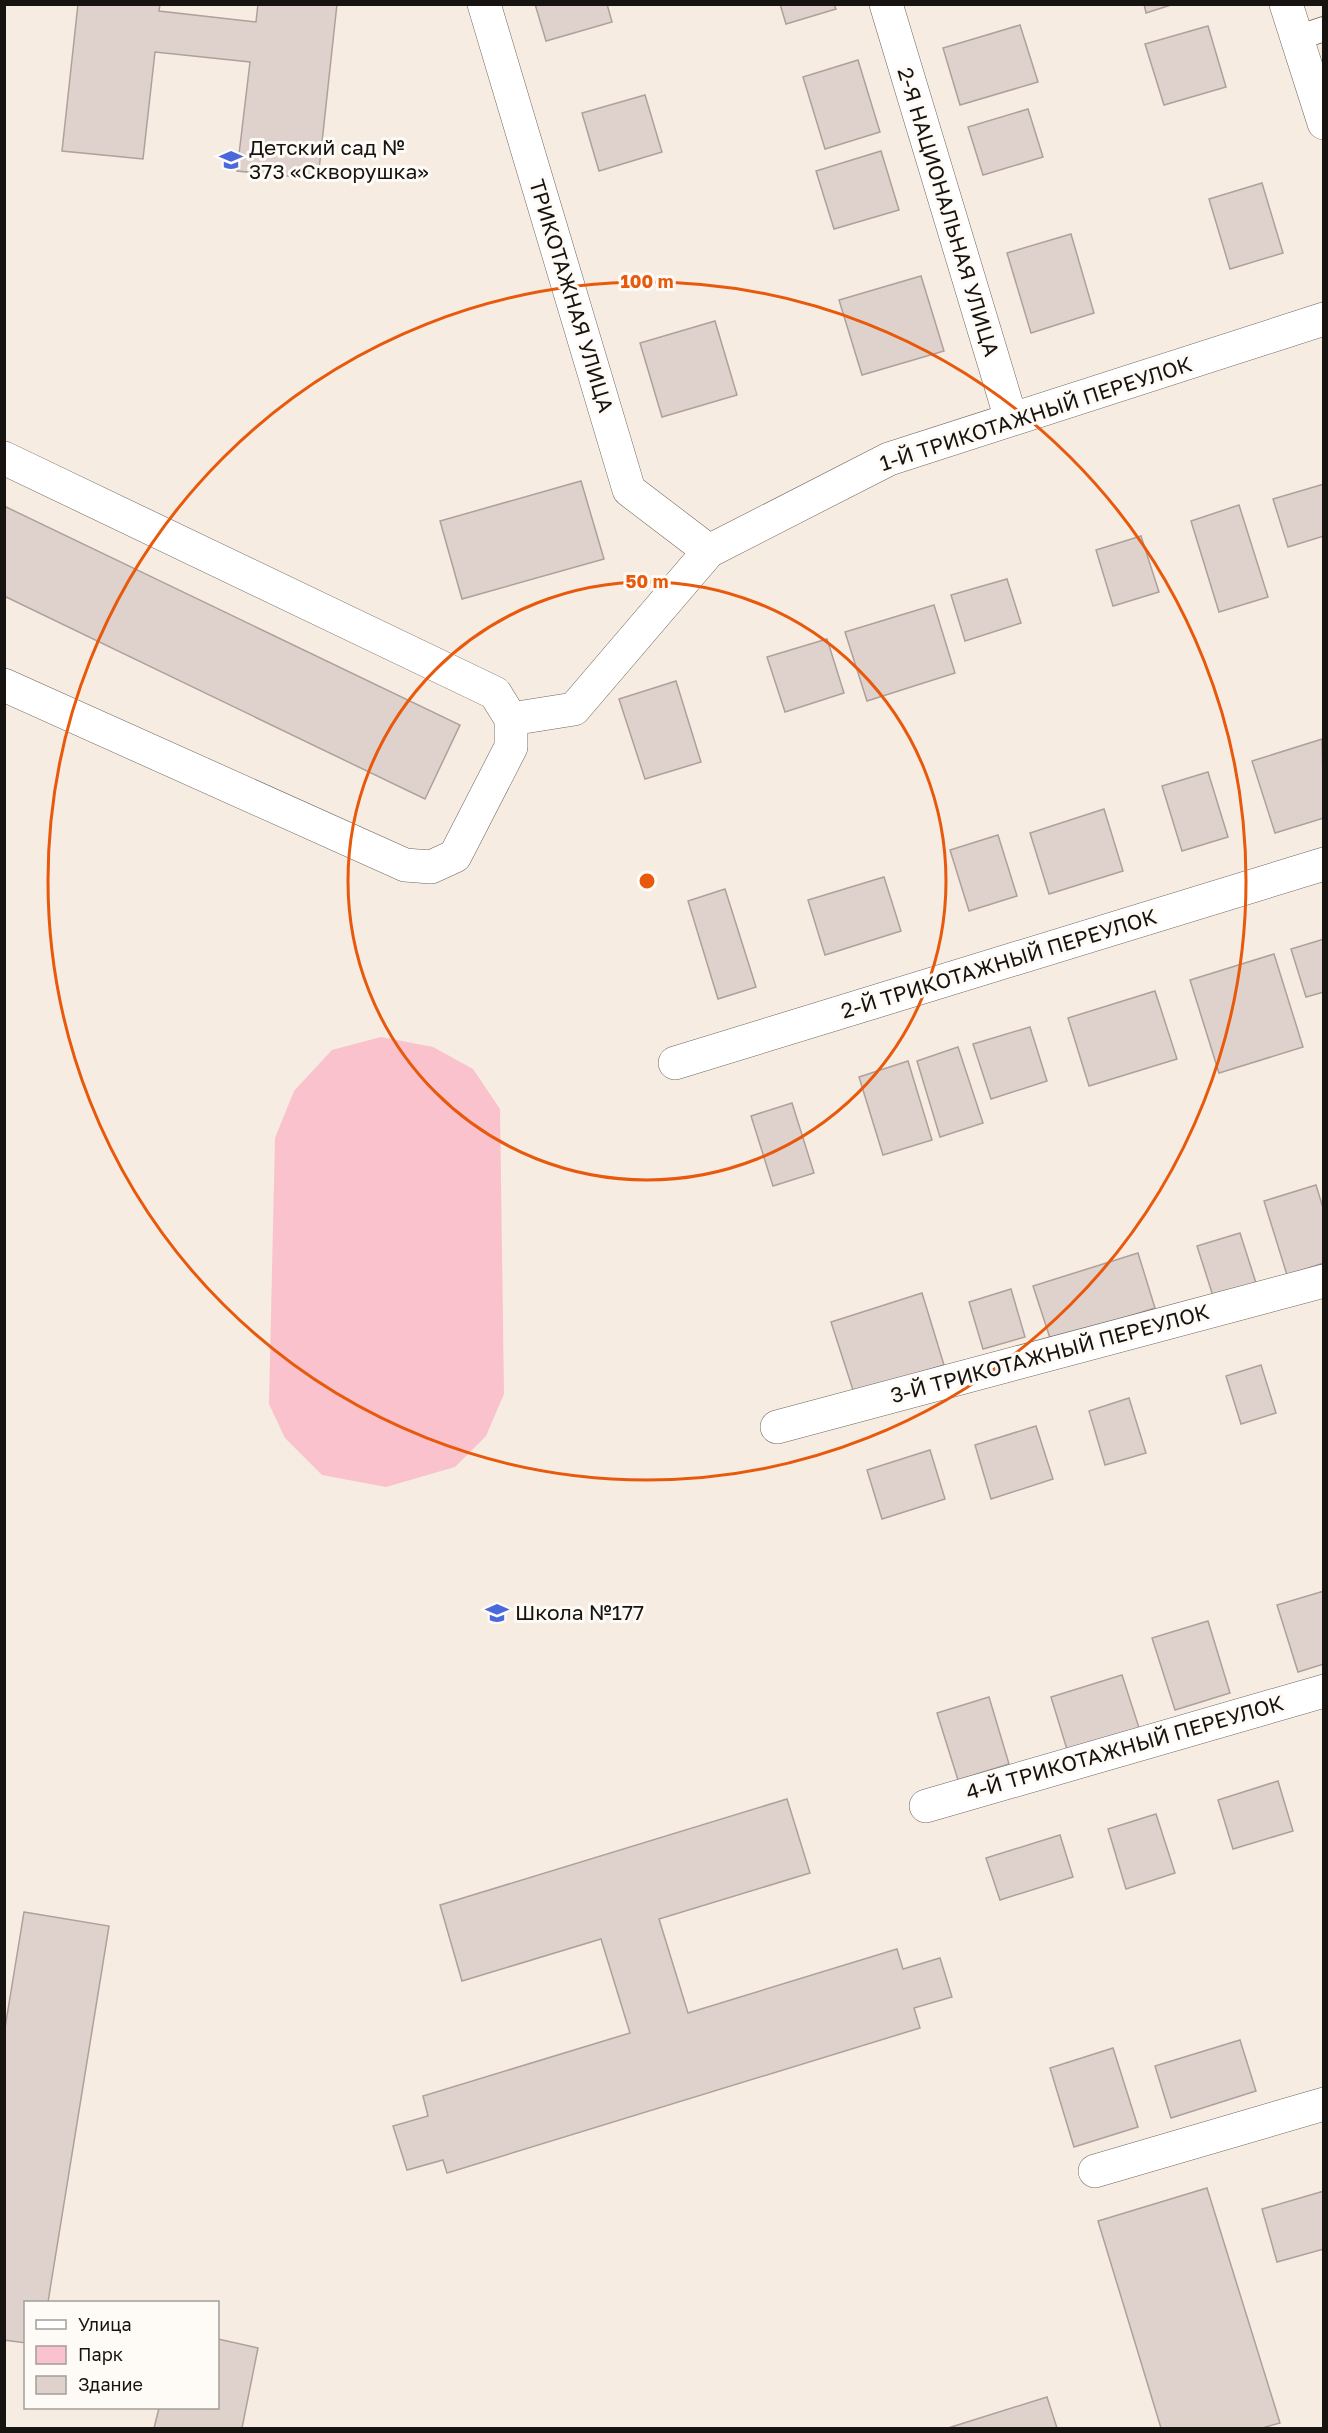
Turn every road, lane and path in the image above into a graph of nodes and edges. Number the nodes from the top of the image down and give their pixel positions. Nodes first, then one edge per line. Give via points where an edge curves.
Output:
1 (484, 4) edge
2 (886, 4) edge
3 (1286, 4) edge
4 (1310, 33) edge
5 (1323, 123) edge
6 (1323, 319) edge
7 (1011, 419) junction
8 (4, 458) edge
9 (709, 551) junction
10 (4, 685) edge
11 (511, 719) junction
12 (1323, 864) edge
13 (675, 1063) dead end
14 (1323, 1281) edge
15 (777, 1427) dead end
16 (1323, 1691) edge
17 (926, 1806) dead end
18 (1323, 2104) edge
19 (1095, 2171) dead end

1 - 9 street, ТРИКОТАЖНАЯ УЛИЦА via 629,490
2 - 7 street, 2-Я НАЦИОНАЛЬНАЯ УЛИЦА
3 - 4 street
4 - 5 street
6 - 7 street, 1-Й ТРИКОТАЖНЫЙ ПЕРЕУЛОК
7 - 9 street, 1-Й ТРИКОТАЖНЫЙ ПЕРЕУЛОК via 889,459
8 - 11 street via 495,693
9 - 11 street, 1-Й ТРИКОТАЖНЫЙ ПЕРЕУЛОК via 574,709
10 - 11 street via 405,865 431,867 455,856 511,747
12 - 13 street, 2-Й ТРИКОТАЖНЫЙ ПЕРЕУЛОК
14 - 15 street, 3-Й ТРИКОТАЖНЫЙ ПЕРЕУЛОК
16 - 17 street, 4-Й ТРИКОТАЖНЫЙ ПЕРЕУЛОК
18 - 19 street

